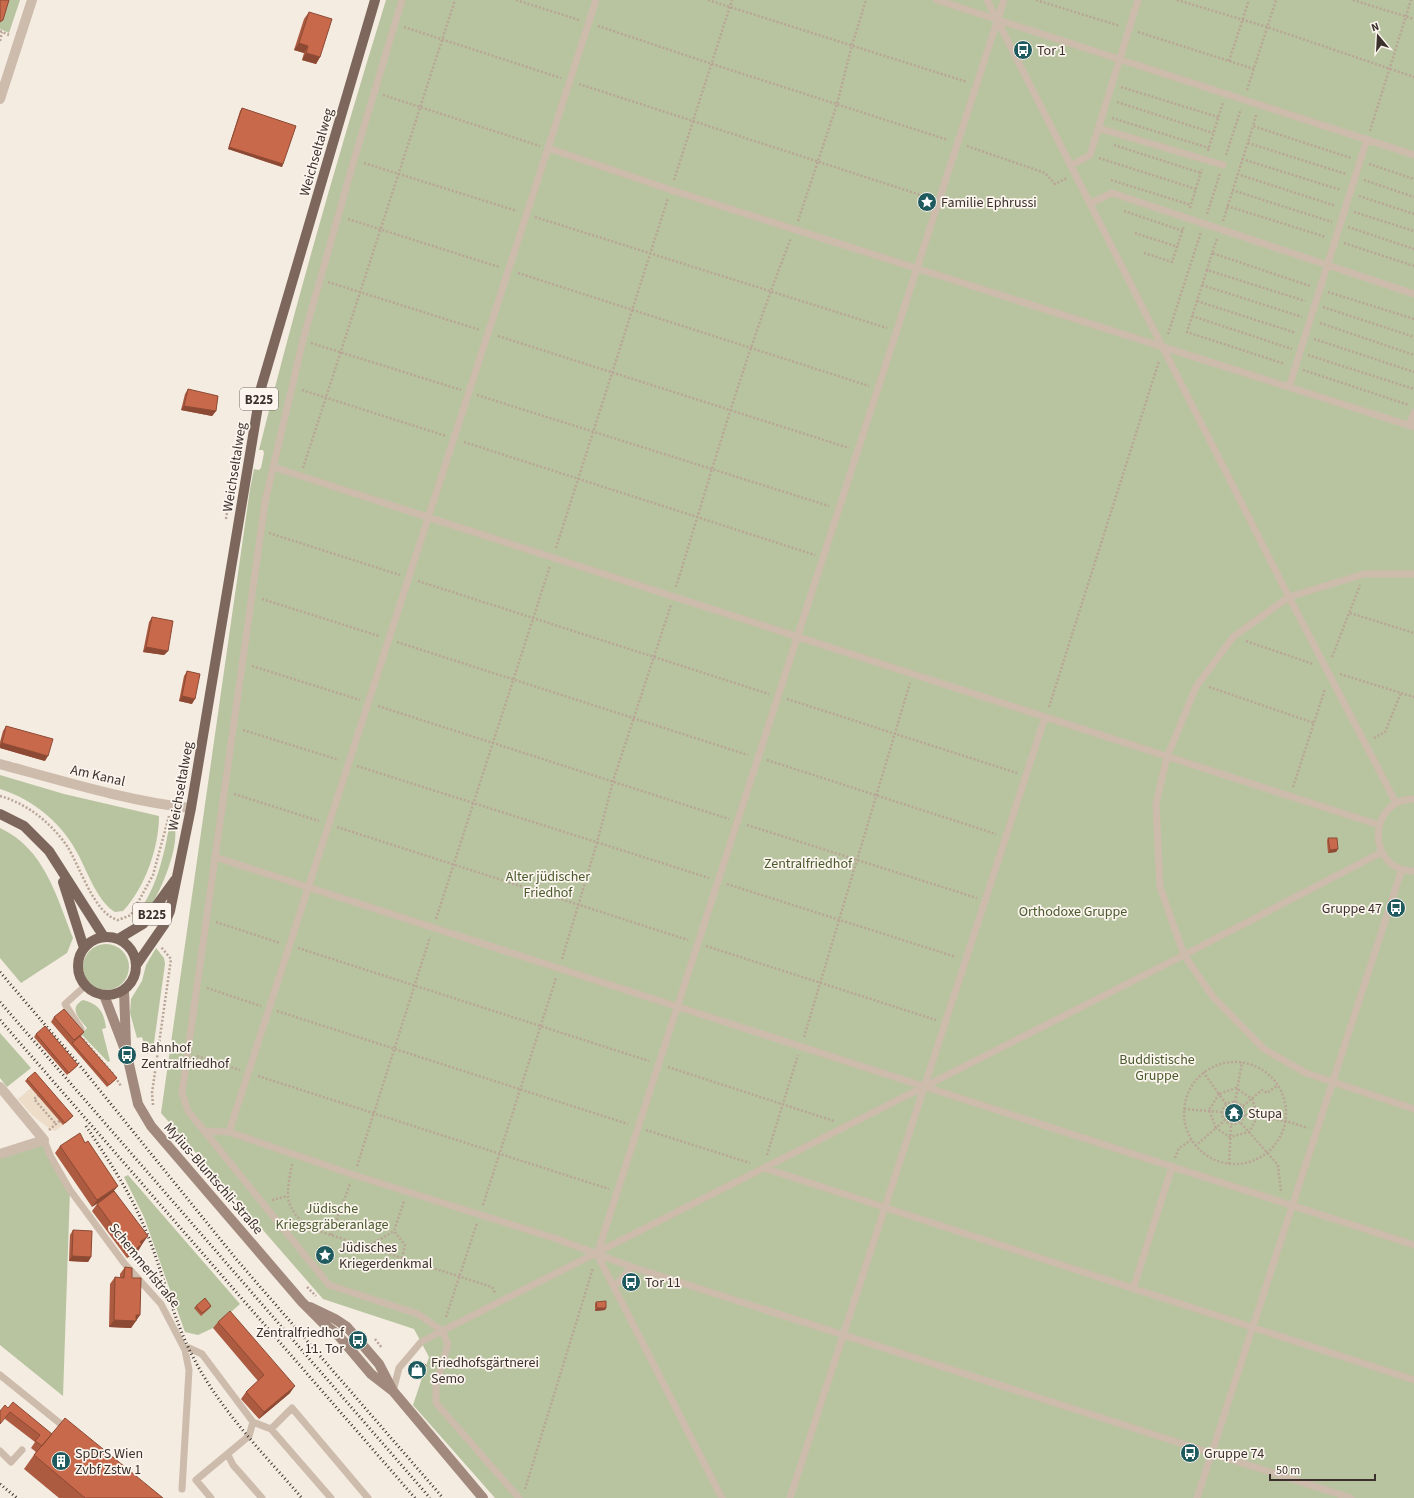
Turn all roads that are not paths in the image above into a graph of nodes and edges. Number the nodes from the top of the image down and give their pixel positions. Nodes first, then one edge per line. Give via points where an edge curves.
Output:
1 (32, 0) edge
2 (375, 0) edge
3 (402, 0) edge
4 (596, 0) edge
5 (937, 0) edge
6 (987, 0) edge
7 (1004, 0) edge
8 (1138, 0) edge
9 (997, 20) junction
10 (1120, 59) junction
11 (0, 99) edge
12 (1098, 128) junction
13 (1367, 139) junction
14 (548, 148) junction
15 (1414, 155) edge
16 (1072, 165) junction
17 (1223, 165) dead end
18 (1091, 203) junction
19 (1328, 264) junction
20 (918, 268) junction
21 (1414, 294) edge
22 (1164, 347) junction
23 (1289, 387) junction
24 (1414, 413) edge
25 (1412, 426) edge
26 (273, 467) junction
27 (429, 517) junction
28 (1414, 574) edge
29 (1289, 597) junction
30 (798, 636) junction
31 (1046, 717) junction
32 (1167, 757) junction
33 (0, 764) edge
34 (1414, 799) edge
35 (1396, 803) junction
36 (191, 808) junction
37 (0, 814) edge
38 (1379, 825) junction
39 (1382, 852) junction
40 (215, 857) junction
41 (59, 868) junction
42 (1402, 870) junction
43 (1414, 871) edge
44 (176, 878) junction
45 (309, 887) junction
46 (104, 937) junction
47 (118, 939) junction
48 (84, 948) junction
49 (1184, 955) junction
50 (137, 964) junction
51 (86, 986) junction
52 (124, 991) junction
53 (104, 995) junction
54 (679, 1006) junction
55 (81, 1029) edge
56 (126, 1055) junction
57 (1334, 1083) junction
58 (924, 1086) junction
59 (0, 1087) edge
60 (1414, 1109) edge
61 (204, 1131) junction
62 (230, 1132) junction
63 (44, 1140) junction
64 (0, 1154) edge
65 (1172, 1167) junction
66 (764, 1168) junction
67 (1293, 1206) junction
68 (885, 1208) junction
69 (1414, 1245) edge
70 (597, 1254) junction
71 (632, 1267) junction
72 (614, 1287) junction
73 (1133, 1289) junction
74 (1253, 1328) junction
75 (442, 1331) junction
76 (842, 1334) junction
77 (185, 1350) junction
78 (0, 1375) edge
79 (1414, 1380) edge
80 (393, 1391) junction
81 (253, 1422) junction
82 (271, 1428) junction
83 (74, 1434) edge
84 (22, 1450) dead end
85 (0, 1451) edge
86 (1211, 1454) junction
87 (228, 1455) junction
88 (182, 1489) dead end
89 (1336, 1496) edge
90 (211, 1498) edge
91 (262, 1498) edge
92 (331, 1498) edge
93 (368, 1498) edge
94 (483, 1498) edge
95 (519, 1498) edge
96 (722, 1498) edge
97 (790, 1498) edge
98 (1197, 1498) edge
99 (1351, 1498) edge

1 - 11 street
2 - 36 main road, Weichseltalweg / B225 via 261,388
3 - 26 lane via 303,340
4 - 14 lane
5 - 9 lane
6 - 9 lane
7 - 9 lane
8 - 10 lane
9 - 10 lane
9 - 16 lane
9 - 20 lane
10 - 12 lane
10 - 13 lane
12 - 16 lane via 1090,155
12 - 17 lane
13 - 15 lane
13 - 19 lane
14 - 20 lane via 671,190
14 - 27 lane
16 - 18 lane
18 - 19 lane via 1112,193
18 - 22 lane
19 - 21 lane
19 - 23 lane
20 - 22 lane
20 - 30 lane
22 - 23 lane
22 - 29 lane
23 - 25 lane
24 - 25 lane
26 - 27 lane
26 - 40 lane via 261,530
27 - 30 lane via 552,559
27 - 45 lane
28 - 29 lane via 1364,574
29 - 32 lane via 1233,637 1199,683
29 - 35 lane
30 - 31 lane
30 - 54 lane
31 - 32 lane
31 - 58 lane
32 - 38 lane
32 - 49 lane via 1156,804 1160,887
33 - 36 street, Am Kanal via 75,784 171,806
34 - 35 lane
35 - 38 lane via 1386,812
36 - 44 main road, Weichseltalweg / B225
37 - 41 main road via 24,826 49,851
38 - 39 lane via 1378,839
39 - 42 lane via 1390,863
39 - 49 lane
40 - 45 lane
40 - 61 lane via 182,1093 188,1111
41 - 46 main road
41 - 48 main road
42 - 43 lane
42 - 57 lane
44 - 47 main road, Weichseltalweg / B225 via 143,924
44 - 50 main road, Weichseltalweg / B225 via 170,911 155,939
45 - 54 lane
45 - 62 lane
46 - 47 main road, B225
46 - 48 main road
47 - 50 main road, B225 via 131,949
48 - 51 main road via 80,955 78,971
49 - 57 lane via 1213,996 1264,1049 1306,1073
49 - 58 lane
50 - 52 main road, Weichseltalweg / B225 via 136,974
51 - 53 main road via 91,991
51 - 55 lane via 65,1004
52 - 53 main road
52 - 56 street, Mylius-Bluntschli-Straße
53 - 56 street, Mylius-Bluntschli-Straße
54 - 58 lane
54 - 70 lane
56 - 80 street, Mylius-Bluntschli-Straße via 138,1104 151,1126 306,1305 347,1327 379,1364
57 - 60 lane
57 - 67 lane
58 - 65 lane
58 - 66 lane
58 - 68 lane
59 - 63 street, Schemmerlstraße
61 - 62 lane
61 - 75 lane via 328,1285 418,1314
62 - 70 lane
63 - 64 street
63 - 77 lane, Schemmerlstraße via 70,1190 124,1263 161,1304
65 - 67 lane
65 - 73 lane
66 - 68 lane
66 - 70 lane
67 - 69 lane
67 - 74 lane
68 - 73 lane
68 - 76 lane
70 - 71 lane
70 - 72 lane
70 - 75 lane
71 - 72 lane
71 - 76 lane
72 - 96 lane
73 - 74 lane
74 - 79 lane
74 - 86 lane
75 - 80 lane via 421,1342 399,1368
75 - 95 lane via 448,1344 436,1385 436,1403
76 - 86 lane
76 - 97 lane
77 - 81 lane via 189,1348 202,1354
77 - 88 lane, Schemmerlstraße via 189,1370
78 - 83 lane
80 - 94 street, Mylius-Bluntschli-Straße
81 - 82 lane
81 - 87 lane via 248,1436
82 - 92 lane
82 - 93 lane via 292,1408
84 - 85 lane via 11,1462
86 - 89 lane
86 - 98 lane
87 - 90 lane via 196,1480
87 - 91 lane
89 - 99 lane

